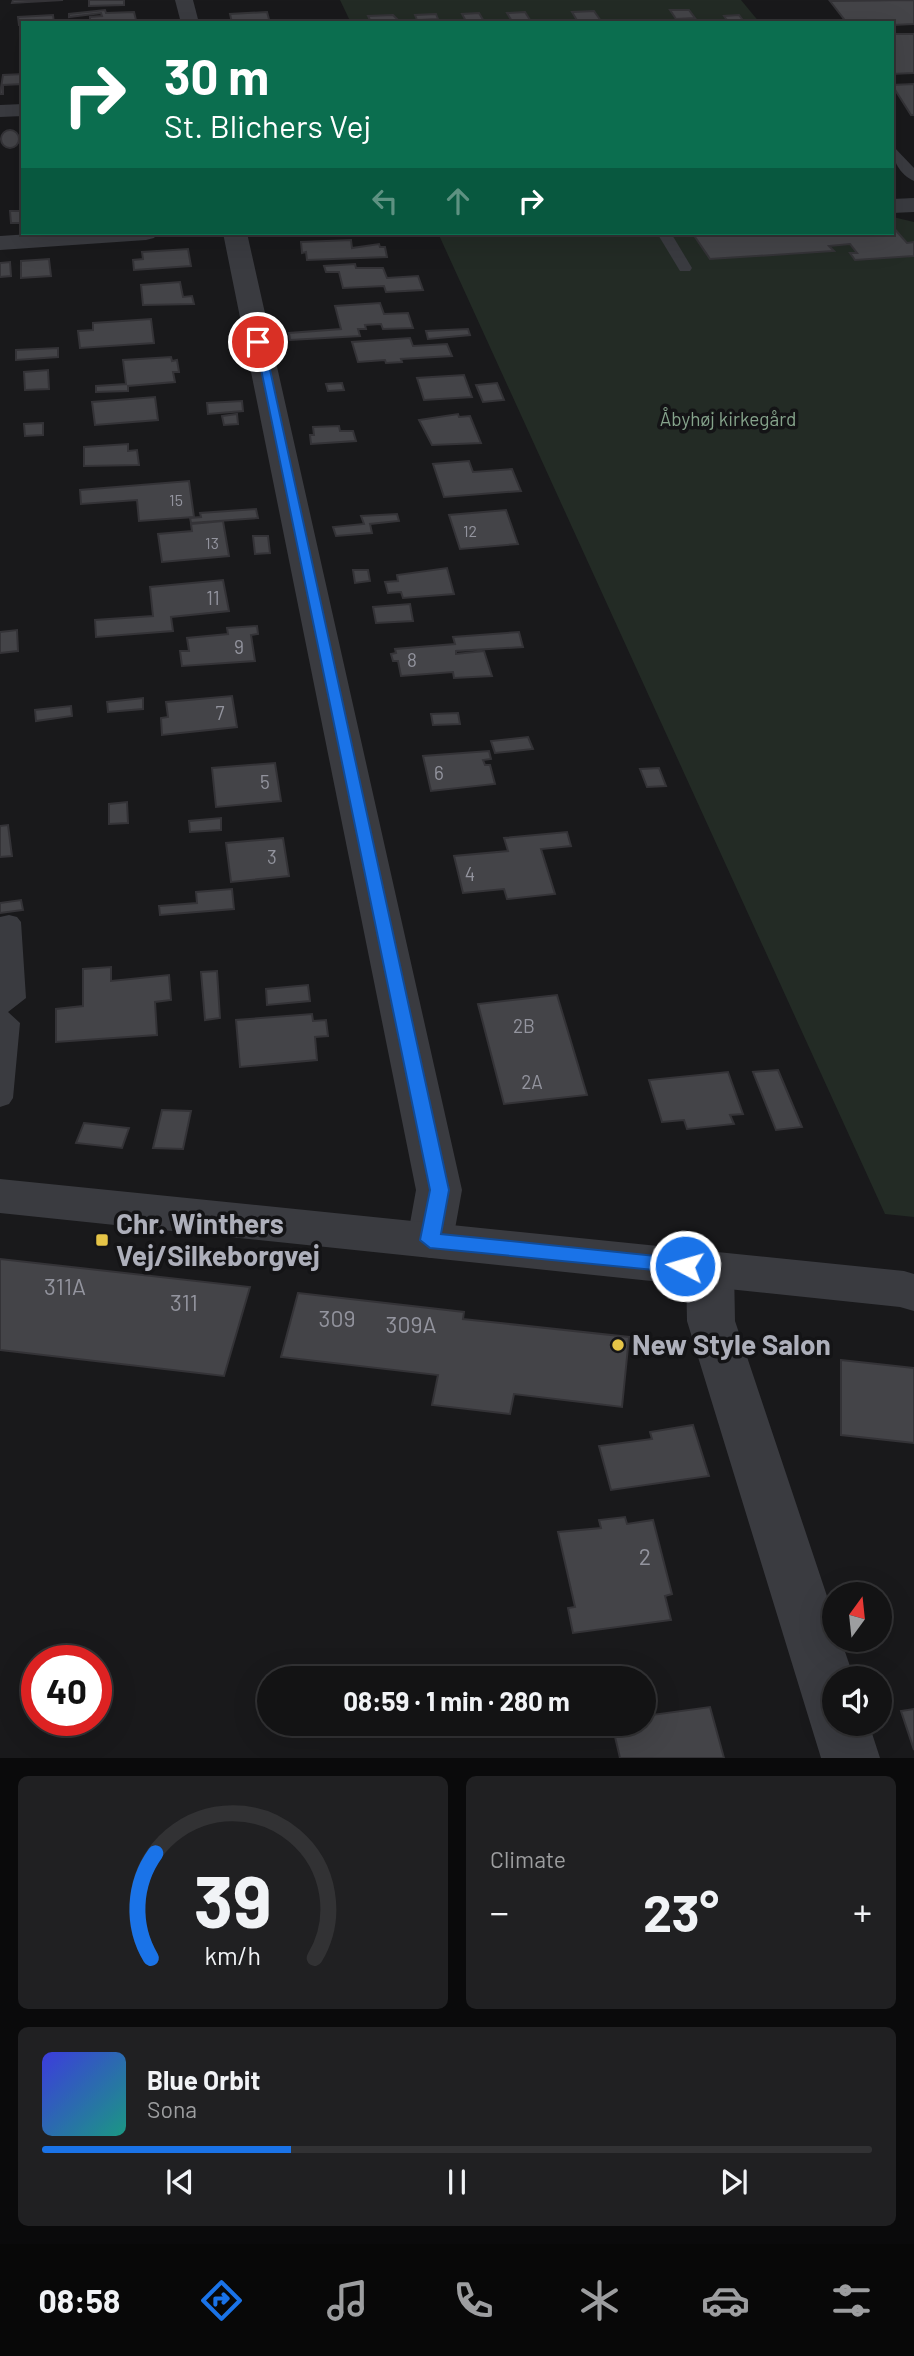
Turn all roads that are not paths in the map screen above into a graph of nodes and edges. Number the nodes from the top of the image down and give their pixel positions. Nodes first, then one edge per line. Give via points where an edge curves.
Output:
1 (184, 0) edge
2 (189, 21) edge
3 (21, 110) edge
4 (0, 111) edge
5 (894, 152) edge
6 (914, 177) edge
7 (914, 205) edge
8 (894, 206) edge
9 (117, 235) edge
10 (235, 235) edge
11 (665, 235) edge
12 (0, 243) edge
13 (685, 268) dead end
14 (0, 923) edge
15 (6, 964) edge
16 (0, 1006) edge
17 (0, 1018) edge
18 (0, 1098) edge
19 (0, 1196) edge
20 (430, 1240) junction
21 (710, 1269) junction
22 (911, 1289) edge
23 (822, 1668) edge
24 (844, 1736) edge
25 (850, 1758) edge

1 - 2 street
3 - 4 street
5 - 6 lane
7 - 8 street
9 - 12 street
10 - 20 street via 439,1190
11 - 13 lane
14 - 15 lane via 9,922
15 - 16 lane via 14,998
17 - 18 lane via 8,1023
19 - 20 street
20 - 21 street
21 - 22 street
21 - 23 street via 710,1321
24 - 25 street

